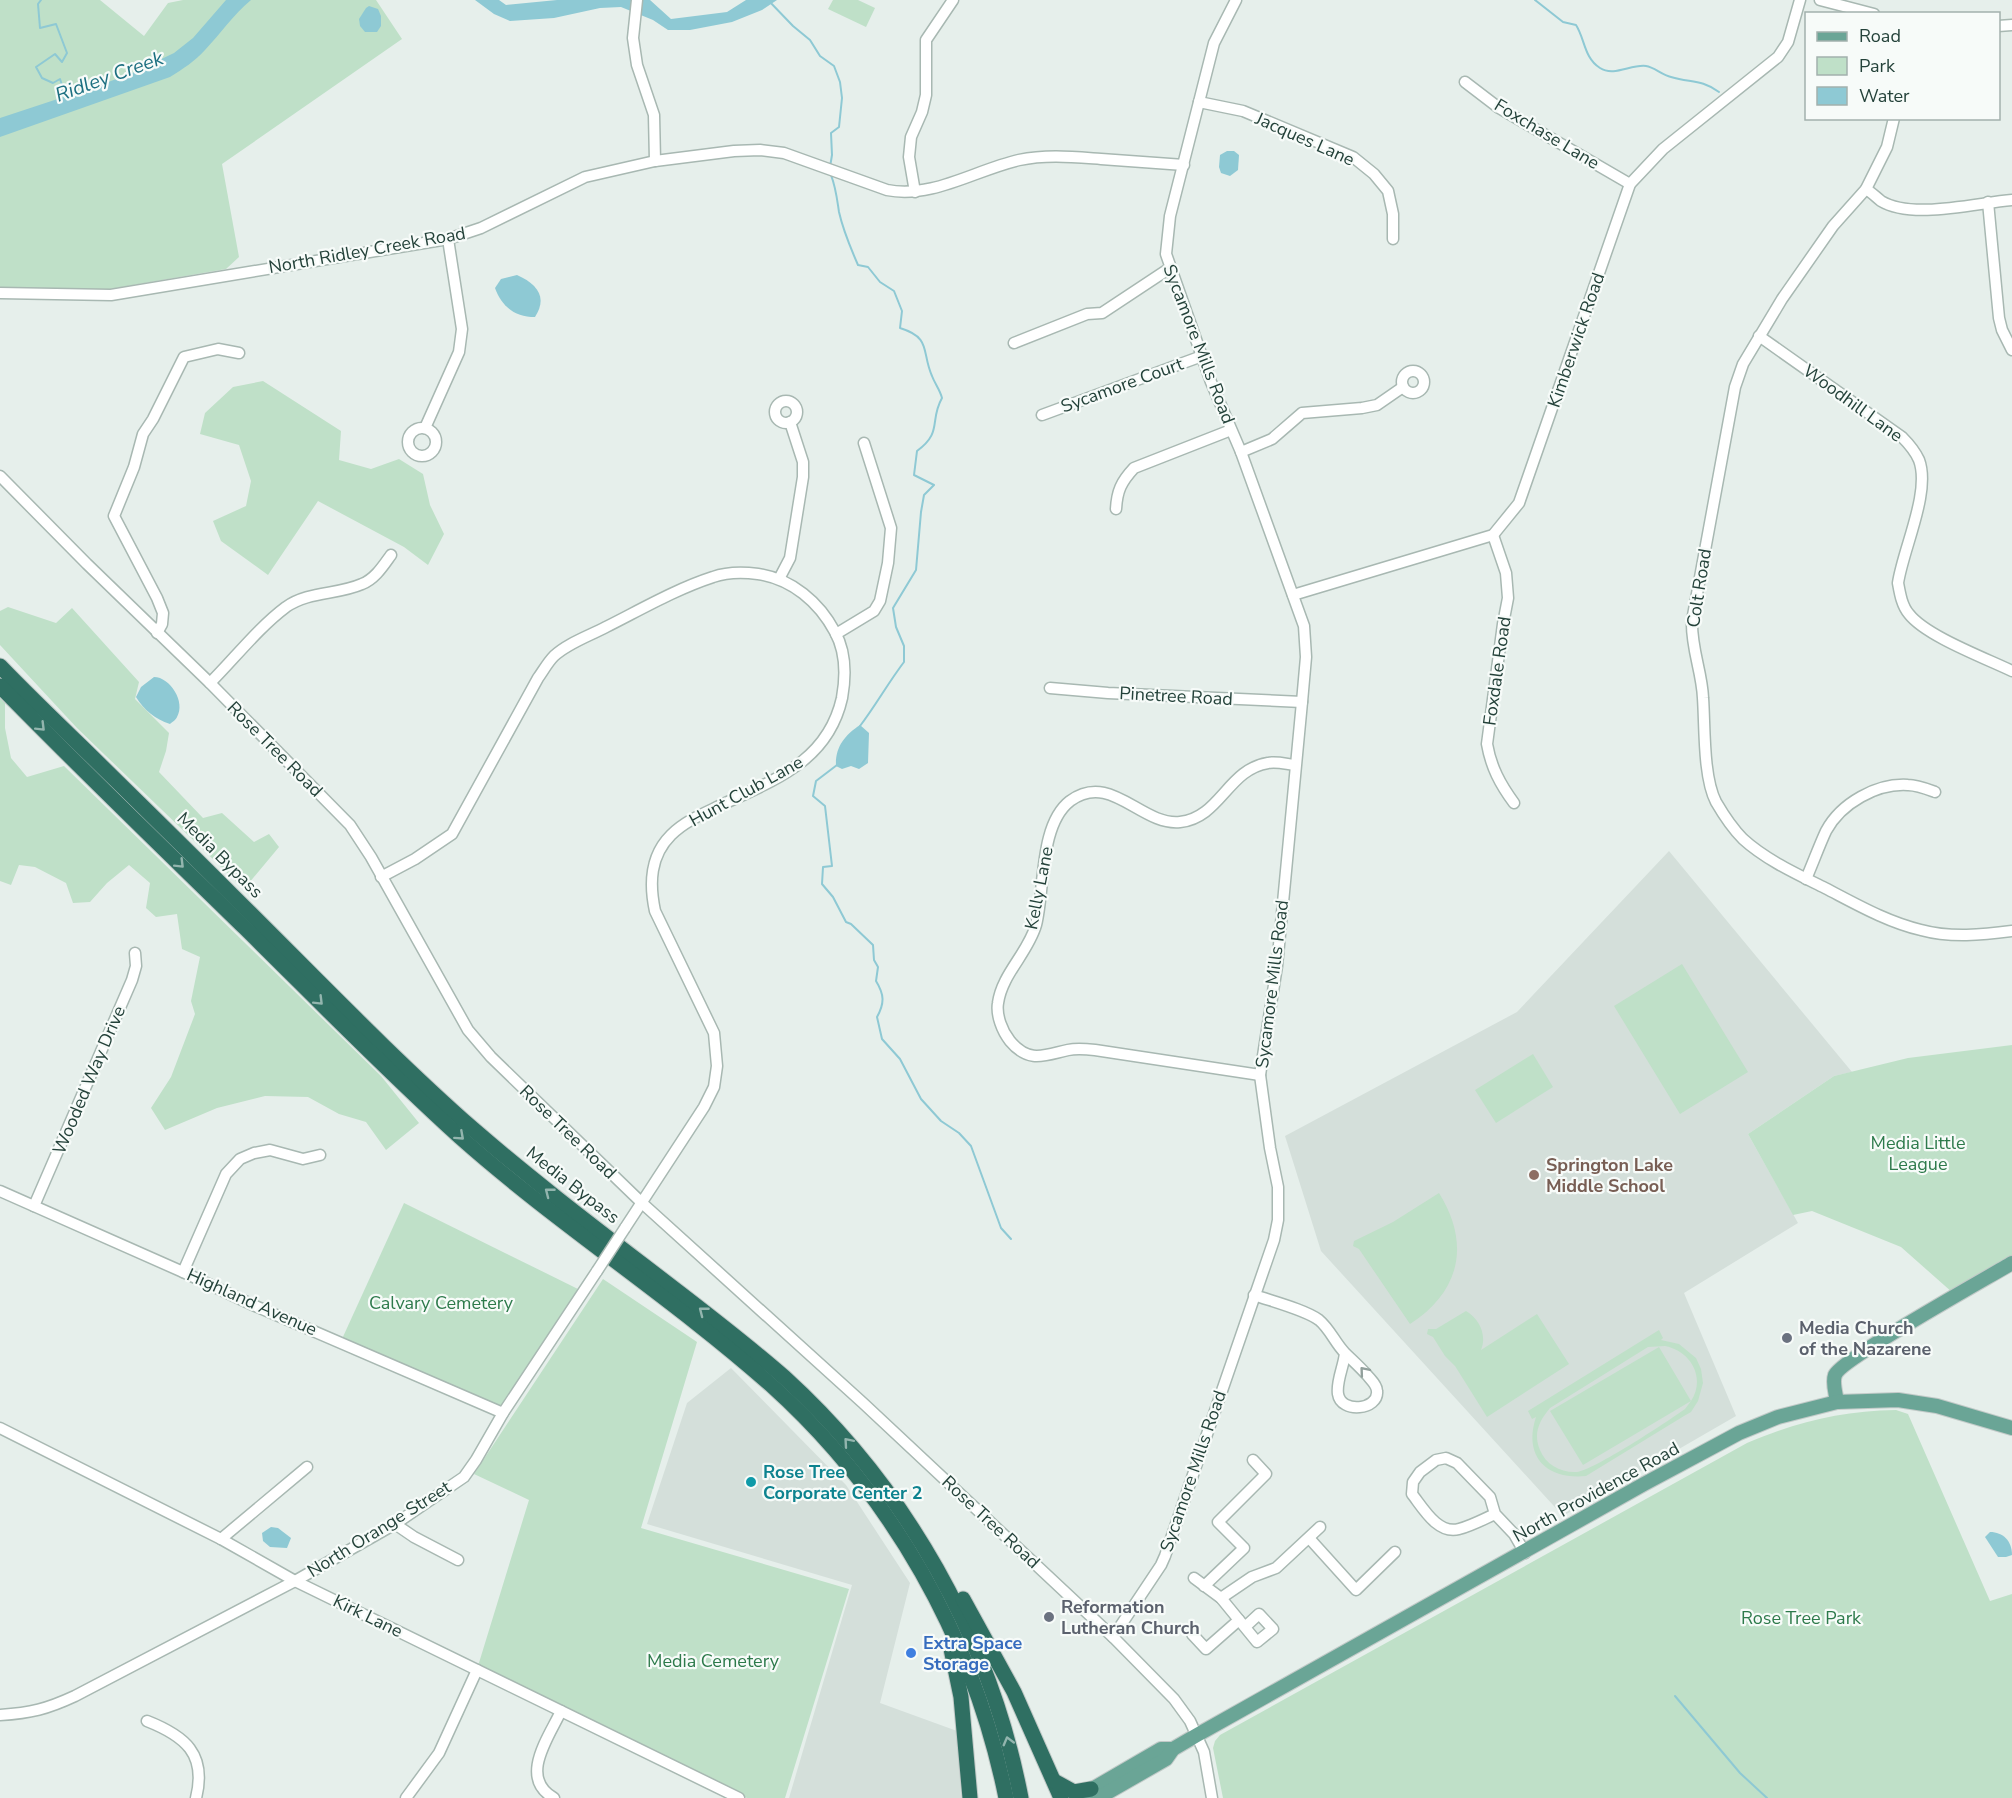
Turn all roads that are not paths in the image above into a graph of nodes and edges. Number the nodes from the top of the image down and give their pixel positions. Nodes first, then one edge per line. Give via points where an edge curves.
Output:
1 (637, 0) edge
2 (953, 0) edge
3 (1236, 0) edge
4 (1800, 0) edge
5 (1820, 0) edge
6 (1866, 12) edge
7 (1465, 82) dead end
8 (1199, 102) junction
9 (1894, 120) edge
10 (655, 161) junction
11 (1184, 165) junction
12 (1630, 184) junction
13 (1866, 189) junction
14 (915, 192) junction
15 (2012, 200) edge
16 (1988, 202) junction
17 (448, 239) junction
18 (1393, 239) dead end
19 (1170, 268) junction
20 (0, 293) edge
21 (1760, 336) junction
22 (1014, 343) dead end
23 (2012, 350) edge
24 (239, 353) dead end
25 (1202, 356) junction
26 (1403, 387) dead end
27 (1042, 414) dead end
28 (790, 422) dead end
29 (425, 428) dead end
30 (1231, 430) junction
31 (864, 442) dead end
32 (1241, 452) junction
33 (0, 477) edge
34 (1116, 509) dead end
35 (1493, 535) junction
36 (391, 555) dead end
37 (779, 579) junction
38 (1293, 595) junction
39 (157, 633) junction
40 (836, 634) junction
41 (0, 666) edge
42 (2012, 670) edge
43 (210, 683) junction
44 (0, 686) edge
45 (1050, 688) dead end
46 (1302, 702) junction
47 (1295, 765) junction
48 (1935, 792) dead end
49 (1515, 802) dead end
50 (381, 877) junction
51 (1806, 879) junction
52 (2012, 931) edge
53 (135, 953) dead end
54 (1260, 1075) junction
55 (320, 1155) dead end
56 (0, 1191) edge
57 (642, 1203) junction
58 (34, 1206) junction
59 (2012, 1263) edge
60 (183, 1272) junction
61 (1254, 1295) junction
62 (1345, 1353) junction
63 (1837, 1402) junction
64 (503, 1413) junction
65 (0, 1428) edge
66 (2012, 1428) edge
67 (1253, 1460) dead end
68 (308, 1467) dead end
69 (1495, 1514) junction
70 (906, 1518) junction
71 (396, 1524) junction
72 (1320, 1527) dead end
73 (1309, 1538) junction
74 (221, 1539) junction
75 (1395, 1552) dead end
76 (1525, 1552) junction
77 (458, 1560) dead end
78 (922, 1572) junction
79 (1194, 1578) dead end
80 (295, 1581) junction
81 (1204, 1586) junction
82 (1221, 1598) junction
83 (1192, 1634) dead end
84 (1113, 1637) junction
85 (477, 1670) junction
86 (561, 1711) junction
87 (0, 1715) edge
88 (147, 1721) dead end
89 (1197, 1735) junction
90 (1054, 1781) junction
91 (1094, 1794) edge
92 (733, 1797) edge
93 (196, 1798) edge
94 (406, 1798) edge
95 (554, 1798) edge
96 (970, 1798) edge
97 (1006, 1798) edge
98 (1021, 1798) edge
99 (1061, 1798) edge
100 (1076, 1798) edge
101 (1212, 1798) edge

1 - 10 street via 633,38 637,65 654,115
2 - 14 street via 926,40 926,95 911,137 909,157
3 - 8 street via 1214,43
4 - 12 street, Kimberwick Road via 1788,42 1778,57 1663,149
5 - 6 street
7 - 12 street, Foxchase Lane via 1499,108
8 - 11 street
8 - 18 street, Jacques Lane via 1243,111 1353,157 1388,191
9 - 13 street, Colt Road via 1887,147
10 - 14 street, North Ridley Creek Road via 734,151 775,152 887,190
10 - 17 street, North Ridley Creek Road via 585,177 481,228
11 - 14 street, North Ridley Creek Road via 1043,157 1019,160
11 - 19 street, Sycamore Mills Road via 1166,241
12 - 35 street, Kimberwick Road via 1518,503
13 - 16 street via 1882,202 1908,209
13 - 21 street, Colt Road via 1833,226
15 - 16 street
16 - 23 street via 2000,318
17 - 20 street, North Ridley Creek Road via 111,295
17 - 29 street via 462,328 459,352
19 - 22 street via 1102,314 1087,314
19 - 25 street, Sycamore Mills Road
21 - 42 street, Woodhill Lane via 1912,448 1922,480 1898,583 1907,613 1925,629
21 - 51 street, Colt Road via 1735,387 1701,563 1691,638 1703,696 1715,800 1743,838
24 - 39 street via 218,349 184,357 143,434 114,516 163,614
25 - 27 street, Sycamore Court
25 - 30 street, Sycamore Mills Road
26 - 32 street via 1377,405 1302,413 1272,439
28 - 37 street via 803,462 803,477 790,558
30 - 32 street, Sycamore Mills Road
30 - 34 street via 1134,468 1122,481
31 - 40 street via 891,528 888,563 874,611
32 - 38 street, Sycamore Mills Road
33 - 39 street, Rose Tree Road
35 - 38 street
35 - 49 street, Foxdale Road via 1506,573 1508,598 1487,744 1501,785
36 - 43 street via 376,575 362,584 304,597 287,606
37 - 40 street, Hunt Club Lane via 811,600
37 - 50 street, Hunt Club Lane via 736,573 715,576 554,656 452,834 415,860
38 - 46 street, Sycamore Mills Road via 1304,626
39 - 43 street, Rose Tree Road
40 - 57 street, Hunt Club Lane via 844,660 844,687 828,735 794,768 688,821 661,848 652,869 655,911 714,1033 717,1066 714,1087 704,1107
70 -> 41 highway, Media Bypass via 858,1454 802,1394 442,1101
43 - 50 street, Rose Tree Road via 350,825
44 -> 78 highway, Media Bypass via 447,1125 517,1185 731,1351 792,1405 862,1484
45 - 46 street, Pinetree Road
46 - 47 street, Sycamore Mills Road
47 - 54 street, Sycamore Mills Road via 1277,966
47 - 54 street, Kelly Lane via 1269,762 1248,769 1210,810 1179,822 1156,818 1104,793 1087,793 1072,800 1050,828 1035,928 998,1004 999,1018 1011,1042 1037,1057 1069,1050 1095,1050
48 - 51 street via 1908,785 1890,787 1872,791 1853,802 1827,830
50 - 57 street, Rose Tree Road via 475,1040
51 - 52 street, Colt Road via 1884,918 1922,931 1955,935
53 - 58 street, Wooded Way Drive via 132,980
54 - 61 street, Sycamore Mills Road via 1278,1187 1278,1220
55 - 60 street via 303,1159 270,1150 240,1159 226,1174
56 - 58 street, Highland Avenue
57 - 64 street, North Orange Street, bridge
57 - 84 street, Rose Tree Road
58 - 60 street, Highland Avenue
59 - 63 main road via 1841,1368 1834,1379
60 - 64 street, Highland Avenue
61 - 62 street via 1317,1319
61 - 84 street, Sycamore Mills Road via 1165,1556
62 -> 62 street via 1338,1388 1340,1399 1352,1407 1369,1404 1378,1393 1377,1387
63 - 66 main road, North Providence Road via 1898,1400 1953,1410
63 - 76 main road, North Providence Road via 1778,1417 1739,1433
64 - 71 street, North Orange Street via 464,1477
65 - 74 street, Kirk Lane
67 - 81 street via 1266,1474 1218,1522 1244,1548
68 - 74 street
69 - 69 street via 1490,1497 1446,1458 1436,1460 1413,1482 1412,1494 1441,1527 1459,1530
69 - 76 street
70 - 90 highway via 959,1593 1005,1672
98 -> 70 highway, Media Bypass via 982,1662 947,1588
71 - 77 street
71 - 80 street, North Orange Street
72 - 73 street
73 - 75 street via 1356,1590
73 - 82 street via 1276,1568 1252,1577
74 - 80 street, Kirk Lane
76 - 89 main road, North Providence Road
78 - 96 highway via 956,1667
78 - 97 highway, Media Bypass via 968,1667
79 - 81 street
80 - 85 street, Kirk Lane
80 - 87 street, North Orange Street via 66,1700 48,1708
81 - 82 street
82 - 83 street via 1242,1623 1206,1648
84 - 89 street, Rose Tree Road via 1173,1699
85 - 86 street, Kirk Lane
85 - 94 street via 439,1753
86 - 92 street, Kirk Lane
86 - 95 street via 538,1758 536,1772 540,1785
88 - 93 street via 183,1739 193,1751 199,1764
89 - 91 main road, North Providence Road via 1173,1749 1161,1749
89 - 101 street, Rose Tree Road via 1208,1767
90 - 91 highway via 1074,1792
90 - 99 highway
91 - 100 main road, North Providence Road

